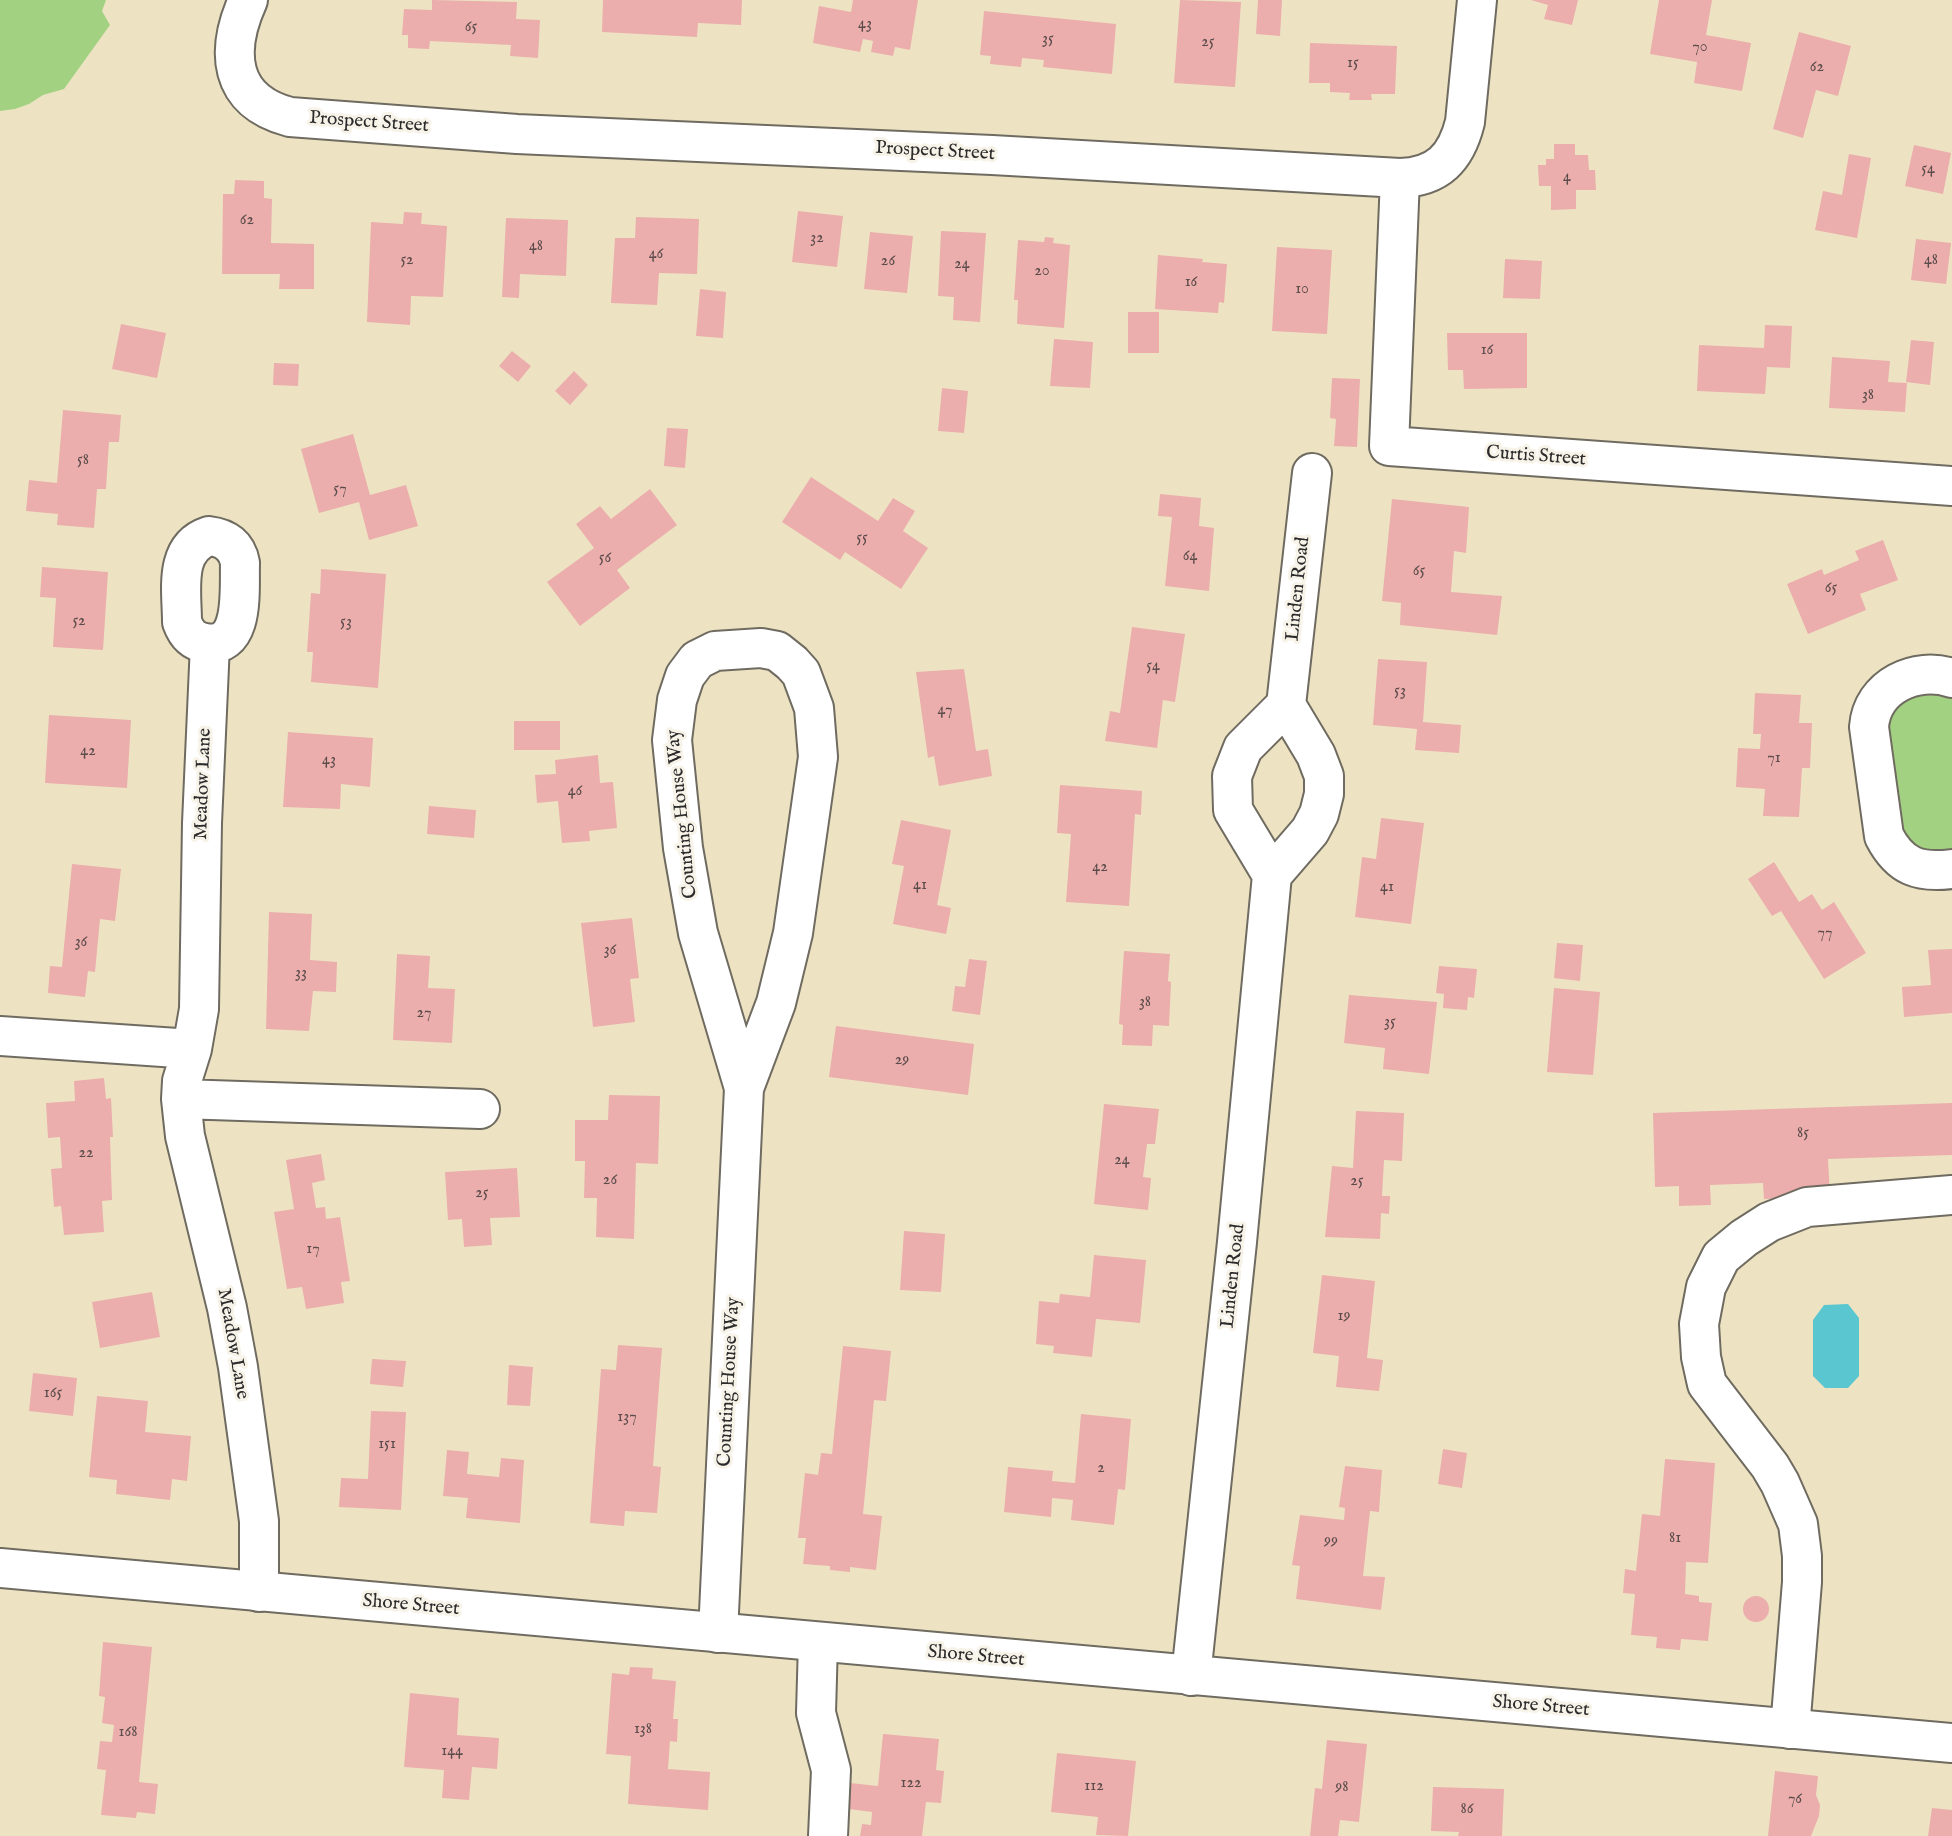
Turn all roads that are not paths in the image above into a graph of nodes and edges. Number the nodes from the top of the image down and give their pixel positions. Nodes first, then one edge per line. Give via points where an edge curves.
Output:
1 (247, 0) edge
2 (1477, 0) edge
3 (1400, 178) junction
4 (1312, 473) dead end
5 (1952, 486) edge
6 (210, 644) dead end
7 (1952, 678) edge
8 (1286, 705) junction
9 (1952, 869) edge
10 (1272, 875) junction
11 (0, 1036) edge
12 (192, 1049) junction
13 (744, 1088) junction
14 (181, 1100) junction
15 (480, 1110) dead end
16 (1952, 1195) edge
17 (0, 1568) edge
18 (259, 1592) junction
19 (718, 1633) junction
20 (818, 1642) junction
21 (1191, 1676) junction
22 (1790, 1729) junction
23 (1952, 1743) edge
24 (828, 1836) edge

1 - 3 street, Prospect Street via 234,40 238,77 257,103 290,117 517,134
2 - 3 street, Prospect Street via 1461,136 1448,160 1416,177
3 - 5 street, Curtis Street via 1389,446
4 - 8 street, Linden Road
6 - 12 street, Meadow Lane via 199,1009
7 - 9 street via 1935,673 1904,678 1878,701 1869,727 1889,846 1903,861 1921,870
8 - 10 street via 1324,776 1324,794 1310,831
8 - 10 street via 1243,748 1231,776 1233,810
10 - 21 street, Linden Road
11 - 12 street
12 - 14 street, Meadow Lane
13 - 13 street, Counting House Way via 698,933 683,848 672,740 677,699 697,660 715,651 761,648 777,651 801,673 814,708 818,757 793,933 776,1003
13 - 19 street, Counting House Way
14 - 15 street
14 - 18 street, Meadow Lane via 185,1136 238,1367 260,1521
16 - 22 street via 1790,1212 1721,1257 1706,1287 1699,1324 1707,1384 1775,1475 1801,1539
17 - 18 street, Shore Street
18 - 19 street, Shore Street
19 - 20 street, Shore Street
20 - 21 street, Shore Street
20 - 24 street via 816,1713 831,1770
21 - 22 street, Shore Street
22 - 23 street, Shore Street

